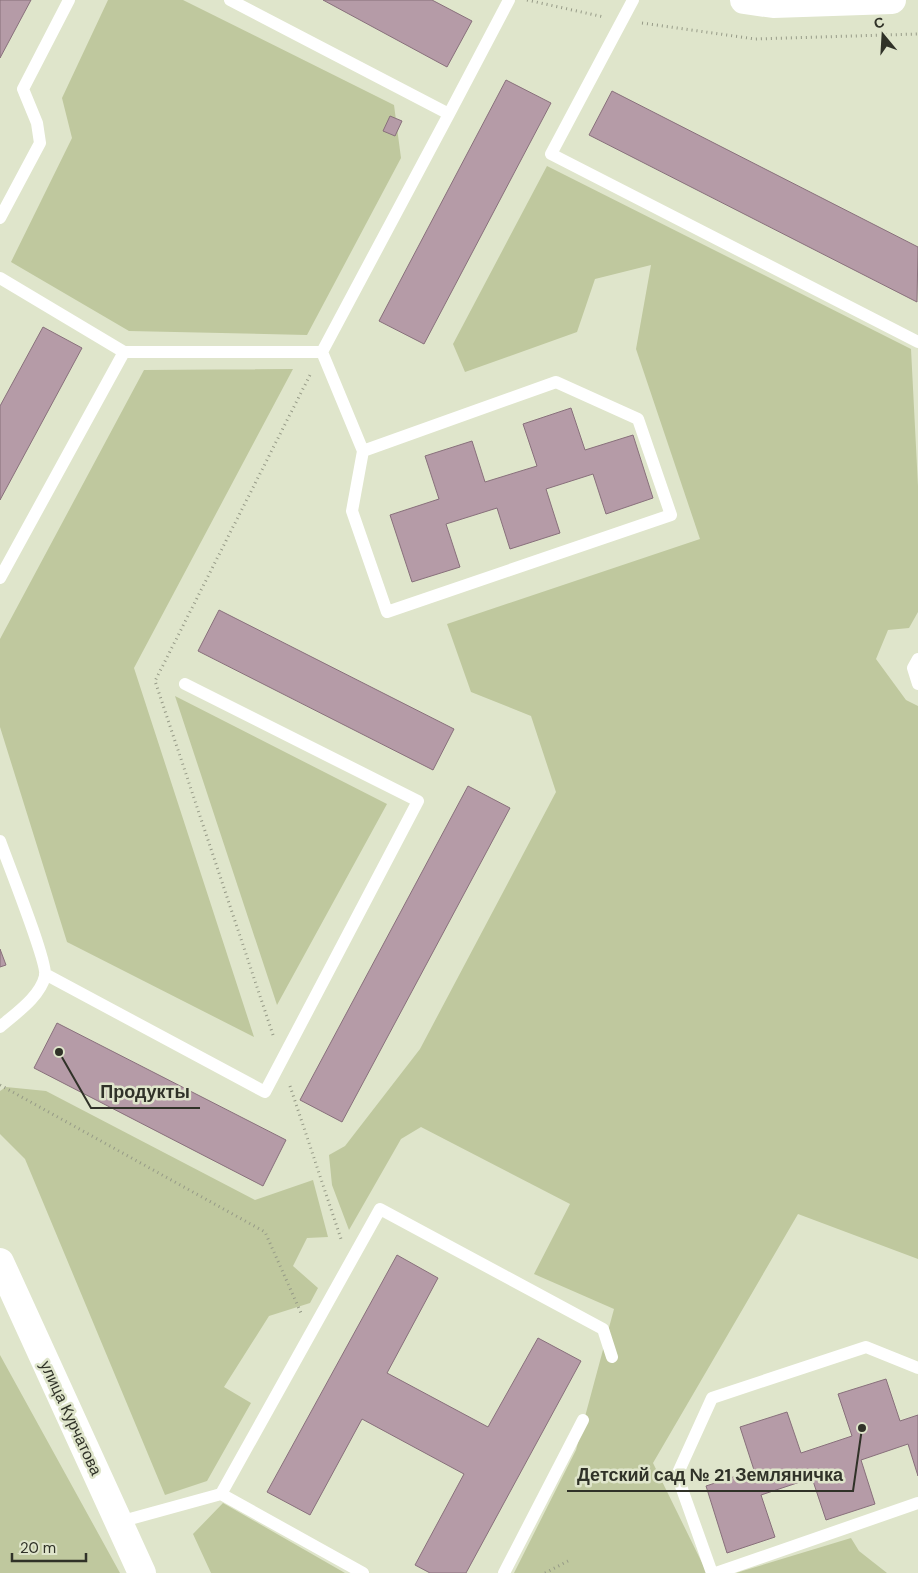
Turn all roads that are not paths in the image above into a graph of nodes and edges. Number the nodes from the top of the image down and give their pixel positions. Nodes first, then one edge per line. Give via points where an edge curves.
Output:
1 (69, 0) edge
2 (230, 0) edge
3 (510, 0) edge
4 (633, 0) edge
5 (744, 0) edge
6 (892, 0) edge
7 (773, 2) edge
8 (449, 114) junction
9 (0, 218) edge
10 (0, 278) edge
11 (918, 342) edge
12 (124, 352) junction
13 (322, 352) junction
14 (363, 451) junction
15 (0, 578) edge
16 (918, 658) edge
17 (185, 684) dead end
18 (918, 684) edge
19 (0, 841) edge
20 (45, 974) junction
21 (0, 1027) edge
22 (0, 1262) edge
23 (612, 1357) dead end
24 (918, 1368) edge
25 (583, 1420) dead end
26 (221, 1494) junction
27 (918, 1503) edge
28 (119, 1522) junction
29 (142, 1573) edge
30 (363, 1573) edge
31 (504, 1573) edge
32 (712, 1573) edge
33 (716, 1573) edge

1 - 9 lane via 23,89 37,123 40,143
2 - 8 lane
3 - 8 lane
4 - 11 lane via 551,154
5 - 7 street
6 - 7 street
8 - 13 lane
10 - 12 lane
12 - 13 lane
12 - 15 lane
13 - 14 lane
14 - 14 lane via 352,511 387,612 671,515 638,419 556,382
16 - 18 lane via 913,668
17 - 20 lane via 418,801 265,1092
19 - 20 lane
20 - 21 lane via 37,992
22 - 28 street, улица Курчатова
23 - 26 lane via 603,1329 380,1209
24 - 32 lane via 866,1347 712,1398 677,1475
25 - 31 lane
26 - 28 lane
26 - 30 lane
27 - 33 lane
28 - 29 street, улица Курчатова

